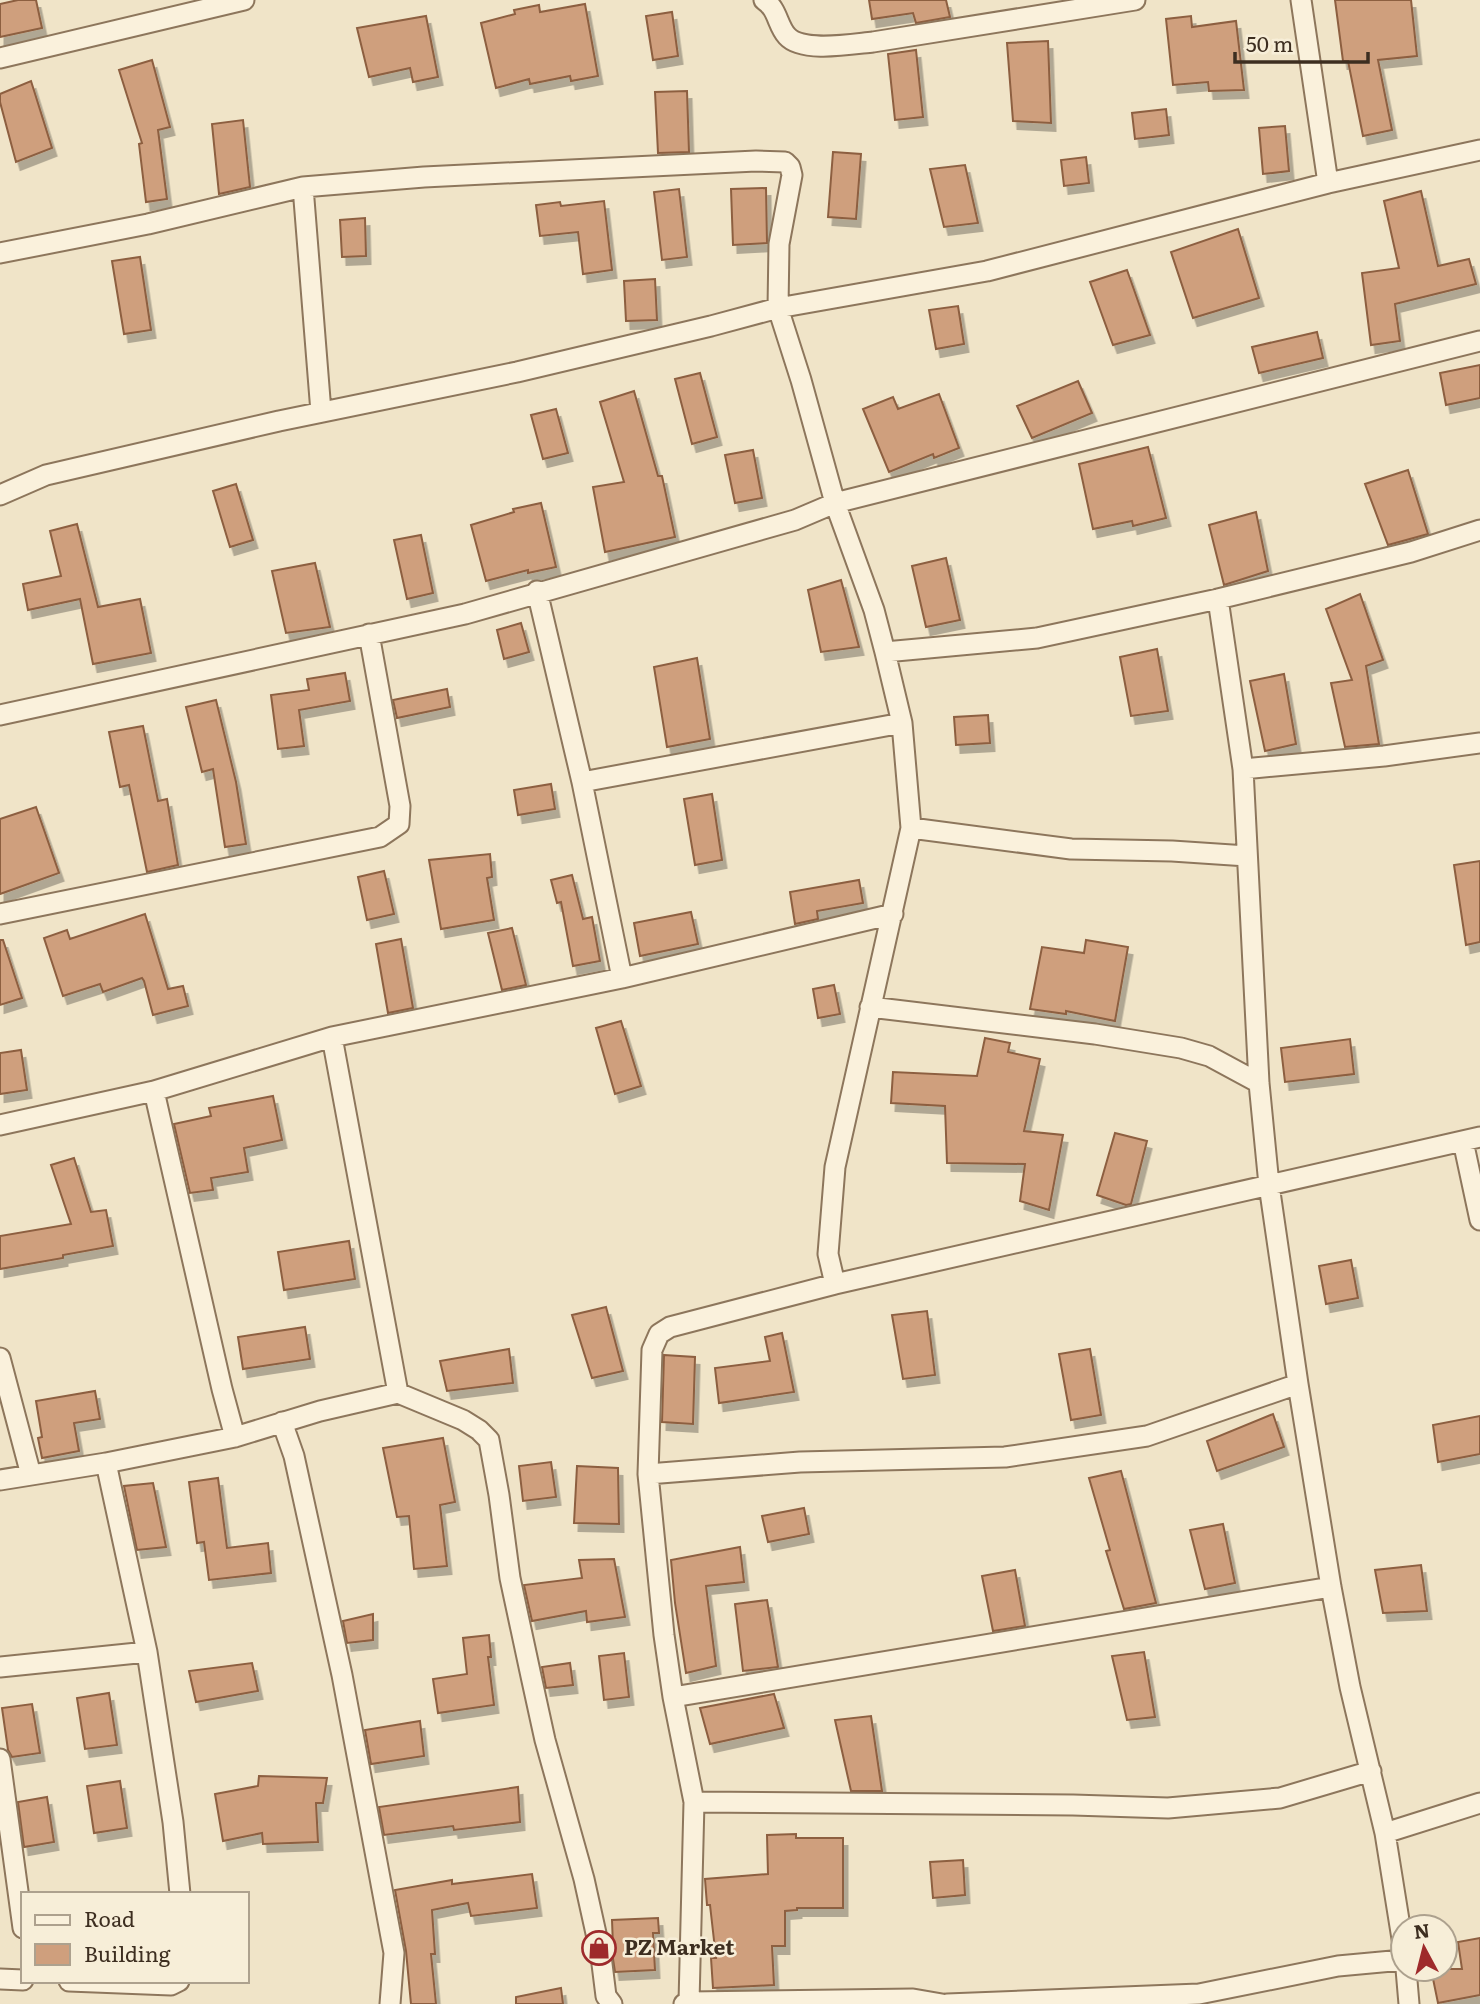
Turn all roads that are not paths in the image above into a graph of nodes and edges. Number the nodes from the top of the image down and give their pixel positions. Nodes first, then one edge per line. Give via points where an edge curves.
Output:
1 (244, 0) edge
2 (764, 0) edge
3 (1135, 0) edge
4 (1301, 0) edge
5 (0, 58) edge
6 (1480, 150) edge
7 (1328, 183) junction
8 (303, 187) junction
9 (0, 253) edge
10 (778, 308) junction
11 (1480, 341) edge
12 (321, 412) junction
13 (0, 495) edge
14 (835, 503) junction
15 (1480, 530) edge
16 (537, 592) junction
17 (1217, 599) junction
18 (369, 634) junction
19 (885, 652) junction
20 (0, 715) edge
21 (902, 723) junction
22 (1480, 743) edge
23 (1243, 769) junction
24 (582, 782) junction
25 (911, 828) junction
26 (1247, 856) junction
27 (0, 914) edge
28 (892, 914) junction
29 (622, 978) junction
30 (870, 1007) junction
31 (332, 1037) junction
32 (1259, 1083) junction
33 (154, 1091) junction
34 (0, 1125) edge
35 (1472, 1139) edge
36 (1269, 1185) junction
37 (1480, 1220) edge
38 (835, 1284) junction
39 (0, 1358) edge
40 (1298, 1384) junction
41 (398, 1393) junction
42 (282, 1422) junction
43 (235, 1437) junction
44 (106, 1464) junction
45 (648, 1474) junction
46 (31, 1475) junction
47 (0, 1480) edge
48 (1331, 1587) junction
49 (147, 1653) junction
50 (0, 1667) edge
51 (673, 1697) junction
52 (0, 1759) edge
53 (1371, 1771) junction
54 (694, 1802) junction
55 (1480, 1803) edge
56 (1385, 1833) junction
57 (180, 1892) edge
58 (21, 1913) edge
59 (1398, 1913) edge
60 (1389, 1961) edge
61 (0, 1979) edge
62 (21, 1980) edge
63 (120, 1983) edge
64 (175, 1983) edge
65 (1407, 1983) edge
66 (1240, 1995) edge
67 (1201, 1999) edge
68 (784, 2002) edge
69 (687, 2003) edge
70 (390, 2004) edge
71 (612, 2004) edge
72 (944, 2004) edge
73 (1409, 2004) edge

1 - 5 street
2 - 3 street via 771,4 788,37 804,45 834,46
4 - 7 street
6 - 7 street
7 - 10 street via 987,271
8 - 9 street
8 - 10 street via 425,177 785,162 792,175 779,244
8 - 12 street
10 - 12 street via 517,372
10 - 14 street
11 - 14 street
12 - 13 street via 46,475
14 - 16 street via 795,520
14 - 19 street
15 - 17 street via 1411,552
16 - 18 street via 465,614
16 - 24 street
17 - 19 street via 1037,638
17 - 23 street
18 - 20 street
18 - 27 street via 400,806 399,824 380,837
19 - 21 street
21 - 24 street
21 - 25 street
22 - 23 street
23 - 26 street
24 - 29 street
25 - 26 street via 1071,849
25 - 28 street
26 - 32 street
28 - 29 street
28 - 30 street
29 - 31 street
30 - 32 street via 1181,1048 1209,1056
30 - 38 street via 835,1167 828,1254
31 - 33 street
31 - 41 street
32 - 36 street
33 - 34 street
33 - 43 street
35 - 36 street
35 - 37 street
36 - 38 street
36 - 40 street
38 - 45 street via 670,1327 659,1334 652,1350
39 - 46 street
40 - 45 street via 1147,1436 1005,1457 800,1462
40 - 48 street
41 - 42 street
41 - 71 street via 463,1420 489,1440 530,1676
42 - 43 street
42 - 70 street via 294,1456 342,1675 394,1952
43 - 44 street
44 - 46 street
44 - 49 street
45 - 51 street
46 - 47 street
48 - 51 street
48 - 53 street
49 - 50 street
49 - 57 street
51 - 54 street
52 - 58 street
53 - 54 street via 1280,1798 1168,1808
53 - 56 street
54 - 69 street
55 - 56 street
56 - 59 street
60 - 66 street via 1338,1966
61 - 62 street
63 - 64 street
65 - 73 street
66 - 67 street
67 - 72 street
68 - 69 street
68 - 72 street via 913,1999

